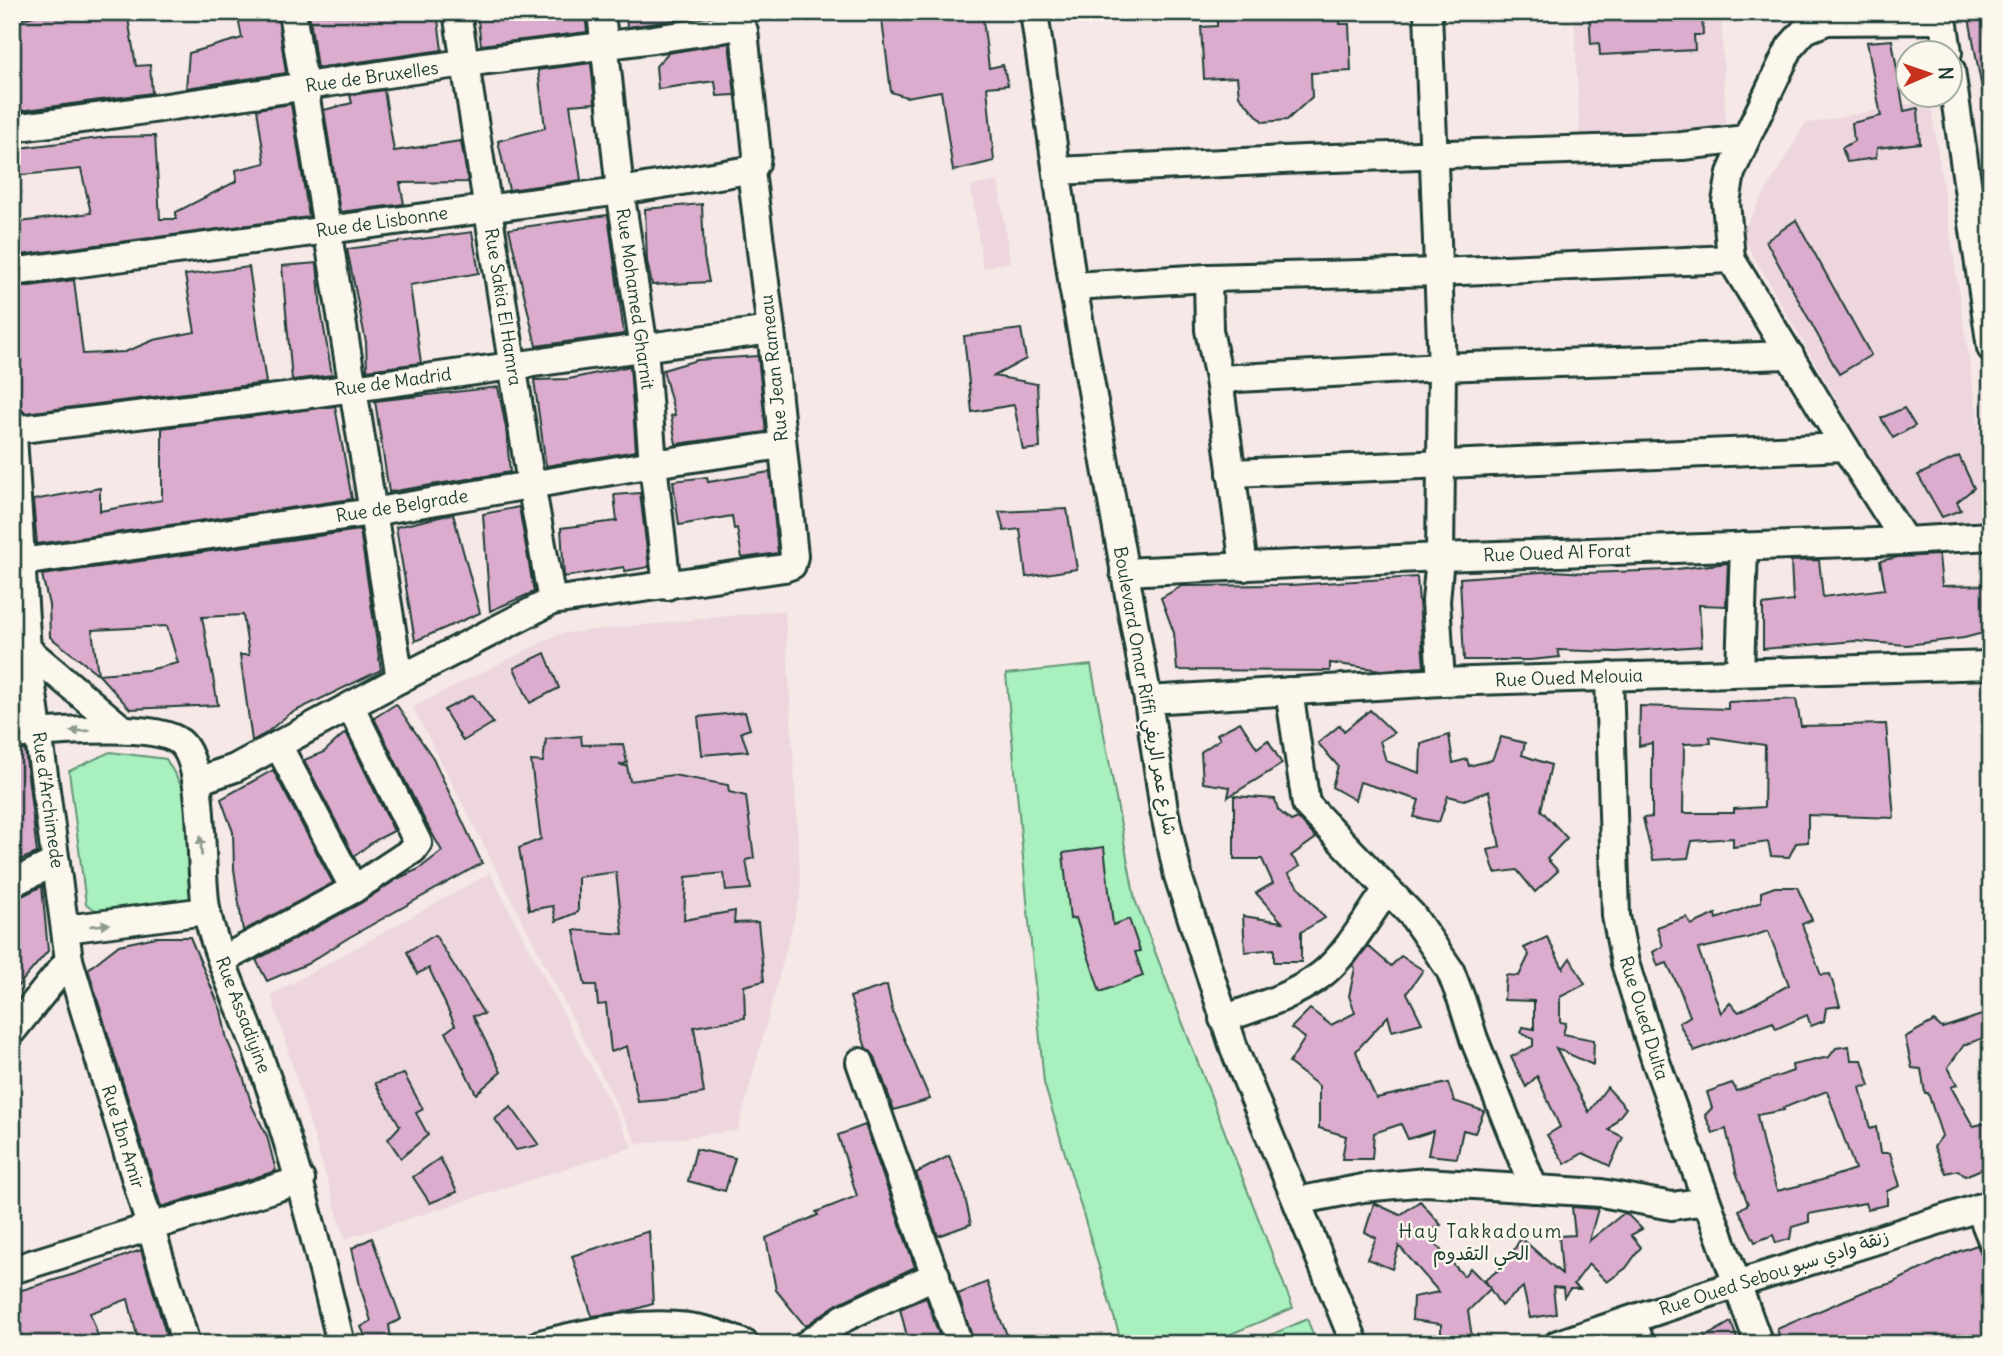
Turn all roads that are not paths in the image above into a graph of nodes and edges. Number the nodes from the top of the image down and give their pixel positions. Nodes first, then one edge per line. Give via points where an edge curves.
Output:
1 (292, 12) edge
2 (457, 12) edge
3 (601, 12) edge
4 (1034, 12) edge
5 (1428, 12) edge
6 (1943, 16) edge
7 (732, 27) joint
8 (1946, 38) edge
9 (604, 47) junction
10 (464, 63) junction
11 (303, 87) junction
12 (1956, 108) edge
13 (12, 128) edge
14 (1746, 139) junction
15 (1432, 155) junction
16 (1057, 171) junction
17 (751, 172) junction
18 (620, 191) junction
19 (487, 208) junction
20 (328, 230) junction
21 (1731, 258) junction
22 (12, 272) edge
23 (1439, 272) junction
24 (1208, 278) junction
25 (1073, 286) junction
26 (771, 330) junction
27 (644, 348) junction
28 (1991, 348) edge
29 (1790, 355) junction
30 (512, 365) junction
31 (1442, 368) junction
32 (1219, 379) junction
33 (351, 387) junction
34 (13, 426) edge
35 (782, 445) junction
36 (1845, 447) junction
37 (653, 464) junction
38 (1441, 464) junction
39 (1231, 473) junction
40 (531, 484) junction
41 (372, 512) junction
42 (1991, 536) edge
43 (1905, 541) junction
44 (1744, 547) junction
45 (1440, 557) junction
46 (21, 562) junction
47 (1244, 566) junction
48 (1124, 572) junction
49 (667, 586) junction
50 (552, 601) junction
51 (20, 643) edge
52 (1991, 666) edge
53 (1740, 673) junction
54 (1609, 676) junction
55 (400, 679) junction
56 (1441, 682) junction
57 (1289, 691) junction
58 (1148, 700) junction
59 (351, 707) junction
60 (122, 729) junction
61 (39, 733) junction
62 (12, 735) edge
63 (278, 745) junction
64 (197, 781) junction
65 (56, 862) junction
66 (12, 883) edge
67 (354, 889) junction
68 (1387, 890) junction
69 (206, 911) junction
70 (65, 929) junction
71 (69, 960) junction
72 (222, 960) junction
73 (1223, 1019) junction
74 (12, 1031) edge
75 (860, 1062) dead end
76 (301, 1180) junction
77 (1534, 1189) junction
78 (1706, 1200) junction
79 (1297, 1201) junction
80 (1985, 1206) edge
81 (150, 1226) junction
82 (1991, 1238) edge
83 (15, 1264) edge
84 (936, 1275) junction
85 (1737, 1284) junction
86 (1636, 1332) edge
87 (706, 1337) edge
88 (566, 1340) edge
89 (186, 1344) edge
90 (341, 1344) edge
91 (540, 1344) edge
92 (745, 1344) edge
93 (807, 1344) edge
94 (958, 1344) edge
95 (1355, 1344) edge
96 (1558, 1344) edge
97 (1759, 1344) edge

1 - 11 street
2 - 10 street, Rue Sakia El Hamra
3 - 9 street, Rue Mohamed Gharnit
4 - 16 street, Boulevard Omar Riffi شارع عمر الريفي
5 - 15 street
6 - 8 street
6 - 14 street via 1827,21 1805,30 1790,47
7 - 9 street, Rue de Bruxelles
7 - 17 street, Rue Jean Rameau via 744,31 757,154
9 - 10 street, Rue de Bruxelles
9 - 18 street, Rue Mohamed Gharnit
10 - 11 street, Rue de Bruxelles
10 - 19 street, Rue Sakia El Hamra
11 - 13 street, Rue de Bruxelles
11 - 20 street
12 - 28 street
14 - 15 street via 1682,146
14 - 21 street via 1731,173 1726,202
15 - 16 street
15 - 23 street
16 - 25 street, Boulevard Omar Riffi شارع عمر الريفي
17 - 18 street, Rue de Lisbonne
17 - 26 street, Rue Jean Rameau
18 - 19 street, Rue de Lisbonne
18 - 27 street, Rue Mohamed Gharnit
19 - 20 street, Rue de Lisbonne
19 - 30 street, Rue Sakia El Hamra
20 - 22 street, Rue de Lisbonne
20 - 33 street
21 - 23 street
21 - 29 street
23 - 24 street
23 - 31 street
24 - 25 street
24 - 32 street via 1209,330
25 - 48 street, Boulevard Omar Riffi شارع عمر الريفي
26 - 27 street, Rue de Madrid
26 - 35 street, Rue Jean Rameau
27 - 30 street, Rue de Madrid
27 - 37 street, Rue Mohamed Gharnit
29 - 31 street
29 - 36 street
30 - 33 street, Rue de Madrid
30 - 40 street, Rue Sakia El Hamra
31 - 32 street
31 - 38 street
32 - 39 street
33 - 34 street, Rue de Madrid via 187,410
33 - 41 street
34 - 46 street, Rue d’Archimede
35 - 37 street, Rue de Belgrade
35 - 49 street, Rue Jean Rameau via 792,565
36 - 38 street
36 - 43 street
37 - 40 street, Rue de Belgrade
37 - 49 street, Rue Mohamed Gharnit
38 - 39 street
38 - 45 street
39 - 47 street
40 - 41 street, Rue de Belgrade
40 - 50 street, Rue Sakia El Hamra
41 - 46 street, Rue de Belgrade
41 - 55 street
42 - 43 street, Rue Oued Al Forat
43 - 44 street, Rue Oued Al Forat
44 - 45 street, Rue Oued Al Forat
44 - 53 street
45 - 47 street, Rue Oued Al Forat
45 - 56 street via 1436,601
46 - 51 street, Rue d’Archimede
47 - 48 street, Rue Oued Al Forat
48 - 58 street, Boulevard Omar Riffi شارع عمر الريفي
49 - 50 street
50 - 55 street
51 - 60 street
51 - 61 street, Rue d’Archimede
52 - 53 street, Rue Oued Melouia
53 - 54 street, Rue Oued Melouia
54 - 56 street, Rue Oued Melouia
54 - 78 street, Rue Oued Dulta via 1616,916 1636,1003
55 - 59 street
56 - 57 street, Rue Oued Melouia
57 - 58 street, Rue Oued Melouia
57 - 68 street via 1306,804
58 - 73 street, Boulevard Omar Riffi شارع عمر الريفي via 1178,876
59 - 63 street
59 - 67 street via 418,843
60 -> 61 street, Rue Assadiyine
60 - 64 street, Rue Assadiyine via 179,742 188,751
61 - 62 street, Rue Assadiyine
61 - 65 street, Rue d’Archimede
63 - 64 street via 235,768
63 - 67 street
69 -> 64 street, Rue Assadiyine
65 - 66 street
65 - 70 street, Rue d’Archimede
67 - 72 street
68 - 73 street via 1323,974 1287,996
68 - 77 street via 1412,915 1450,970
70 -> 69 street
69 - 72 street, Rue Assadiyine
70 - 71 street, Rue Ibn Amir
71 - 74 street
71 - 81 street, Rue Ibn Amir
72 - 76 street, Rue Assadiyine
73 - 79 street, Boulevard Omar Riffi شارع عمر الريفي
75 - 84 street
76 - 81 street
76 - 90 street, Rue Assadiyine
77 - 78 street via 1601,1193 1672,1206
77 - 79 street via 1426,1182
78 - 85 street, Rue Oued Dulta
79 - 95 street, Boulevard Omar Riffi شارع عمر الريفي
80 - 82 street
80 - 85 street, Rue Oued Sebou زنقة وادي سبو
81 - 83 street
81 - 89 street, Rue Ibn Amir
84 - 93 street via 844,1318
84 - 94 street
85 - 86 street, Rue Oued Sebou زنقة وادي سبو
85 - 97 street, Rue Oued Dulta
86 - 96 street, Rue Oued Sebou زنقة وادي سبو
87 - 88 street via 677,1326 635,1327
87 - 92 street
88 - 91 street

